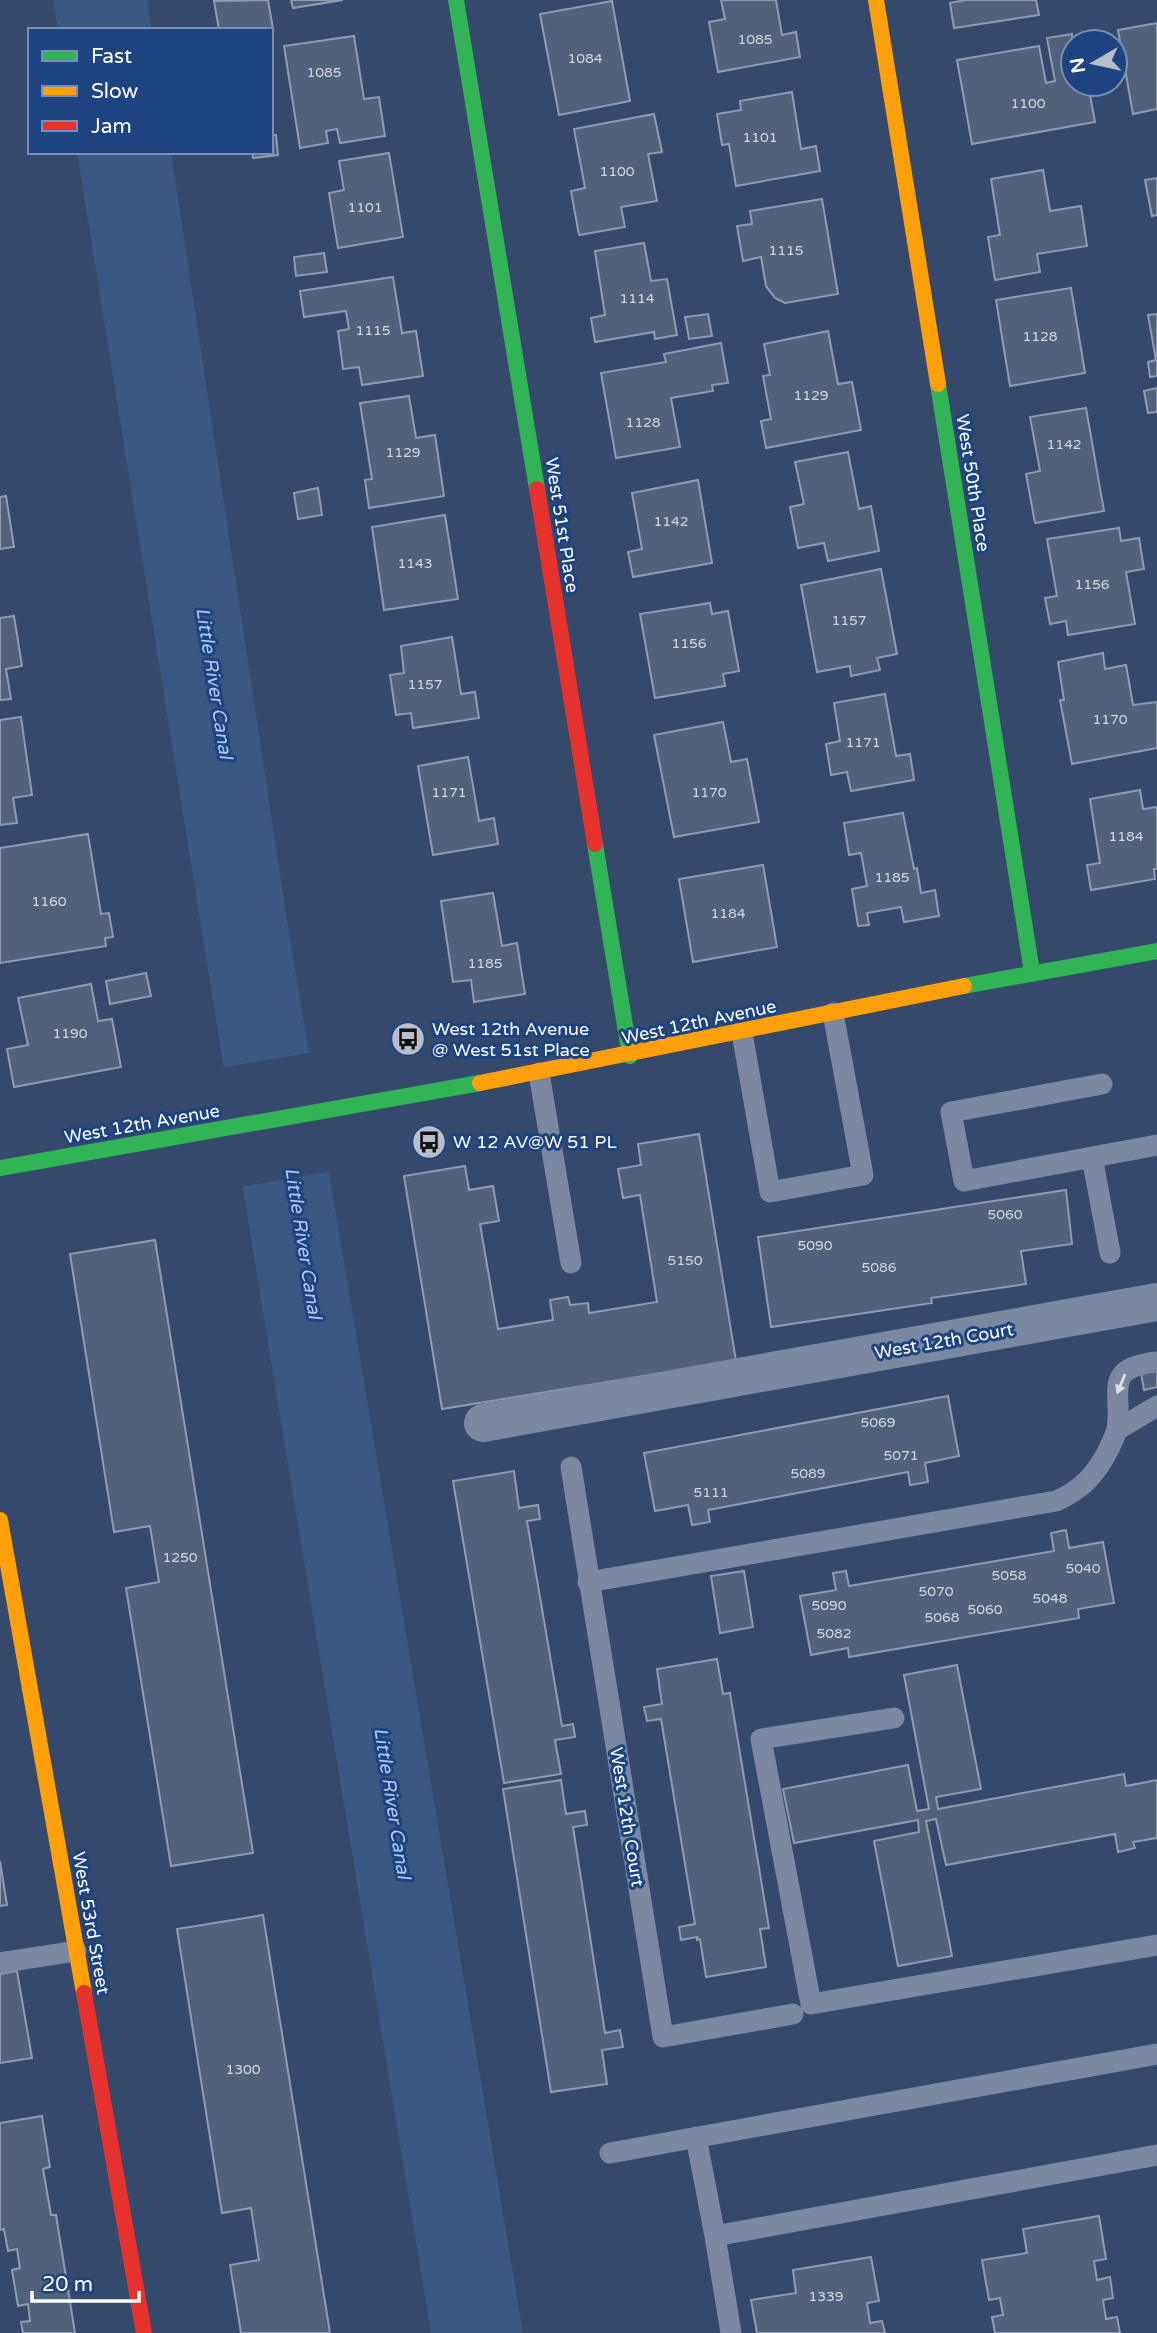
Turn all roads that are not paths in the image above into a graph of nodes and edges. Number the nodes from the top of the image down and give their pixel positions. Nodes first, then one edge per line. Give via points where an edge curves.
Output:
1 (456, 0) edge
2 (876, 0) edge
3 (1157, 951) edge
4 (1032, 972) junction
5 (833, 1013) junction
6 (742, 1033) junction
7 (630, 1056) junction
8 (539, 1073) junction
9 (1102, 1084) dead end
10 (1157, 1145) edge
11 (1092, 1157) junction
12 (0, 1168) edge
13 (1110, 1253) dead end
14 (571, 1263) dead end
15 (1157, 1302) edge
16 (1157, 1362) edge
17 (1157, 1406) edge
18 (483, 1423) dead end
19 (1117, 1430) junction
20 (571, 1467) dead end
21 (0, 1520) edge
22 (588, 1582) junction
23 (894, 1718) dead end
24 (1157, 1945) edge
25 (76, 1951) junction
26 (0, 1963) edge
27 (793, 2014) dead end
28 (1157, 2054) edge
29 (696, 2137) junction
30 (610, 2153) dead end
31 (1157, 2155) edge
32 (715, 2236) junction
33 (144, 2333) edge
34 (731, 2333) edge

1 - 7 street, West 51st Place
2 - 4 street, West 50th Place
3 - 4 street, West 12th Avenue
4 - 5 street, West 12th Avenue
5 - 6 street, West 12th Avenue
5 - 6 lane via 863,1175 770,1192
6 - 7 street, West 12th Avenue
7 - 8 street, West 12th Avenue
8 - 12 street, West 12th Avenue
8 - 14 lane
9 - 11 lane via 951,1112 964,1181
10 - 11 lane
11 - 13 lane
15 - 18 street, West 12th Court
16 -> 19 lane via 1129,1369 1120,1379
17 - 19 lane
19 - 22 lane via 1091,1479 1056,1501
20 - 22 lane, West 12th Court
21 - 25 street, West 53rd Street
22 - 27 lane, West 12th Court via 663,2037
23 - 24 lane via 761,1739 811,2004
25 - 26 lane
25 - 33 street, West 53rd Street
28 - 29 lane
29 - 30 lane
29 - 32 lane
31 - 32 lane
32 - 34 lane

